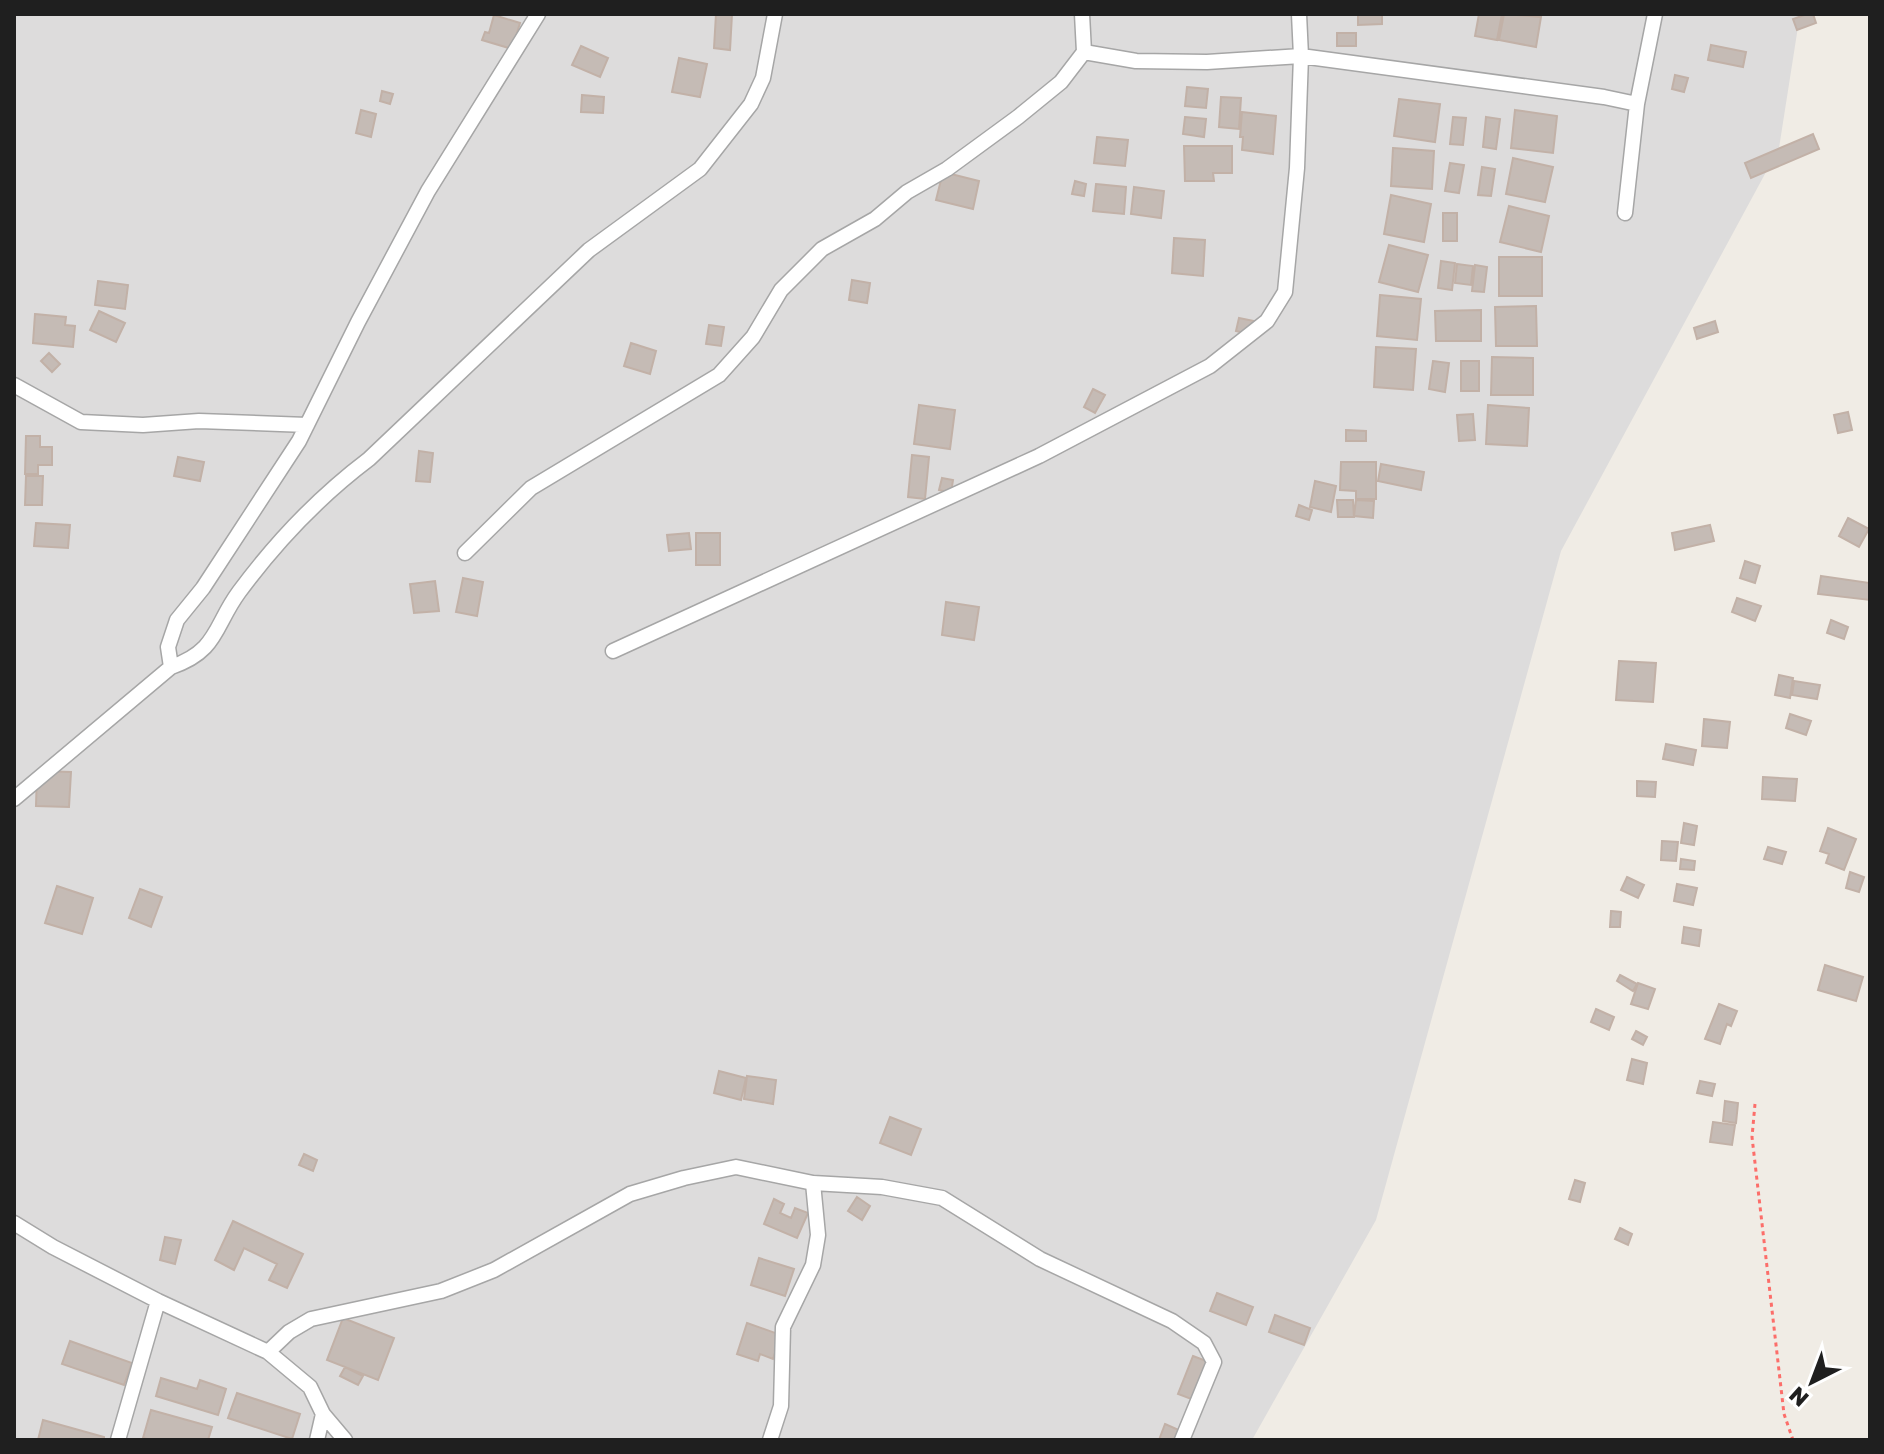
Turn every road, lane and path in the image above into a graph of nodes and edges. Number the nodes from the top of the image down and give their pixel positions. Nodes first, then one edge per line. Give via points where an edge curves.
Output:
1 (538, 14) edge
2 (775, 14) edge
3 (1082, 14) edge
4 (1299, 14) edge
5 (1655, 14) edge
6 (1084, 52) junction
7 (1301, 56) junction
8 (1637, 104) junction
9 (1625, 213) dead end
10 (14, 385) edge
11 (307, 425) junction
12 (465, 553) dead end
13 (613, 651) dead end
14 (171, 667) junction
15 (14, 799) edge
16 (1755, 1104) dead end
17 (813, 1183) junction
18 (14, 1223) edge
19 (158, 1301) junction
20 (268, 1352) junction
21 (323, 1414) junction
22 (118, 1440) edge
23 (317, 1440) edge
24 (345, 1440) edge
25 (770, 1440) edge
26 (1182, 1440) edge
27 (1793, 1440) edge

1 - 11 street via 428,191
2 - 14 street via 763,78 751,104 700,169 589,250 369,459 333,486 237,594 211,643
3 - 6 street
4 - 7 street
5 - 8 street
6 - 7 street via 1136,61
6 - 12 street via 1061,82 1018,117 875,219 822,249 781,290 753,337 719,375 531,488
7 - 8 street
7 - 13 street via 1285,292 1267,321 1210,366 1039,456
8 - 9 street
10 - 11 street via 81,422
11 - 14 street via 177,620 168,647
14 - 15 street
16 - 27 path via 1752,1137 1761,1221 1784,1414
17 - 20 street via 736,1167 630,1194 494,1270 441,1291 311,1319
17 - 25 street via 818,1235 813,1265 783,1327 781,1406
17 - 26 street via 942,1198 1040,1259 1172,1321 1204,1343 1214,1362
18 - 19 street
19 - 20 street
19 - 22 street
20 - 21 street via 310,1387
21 - 23 street
21 - 24 street

